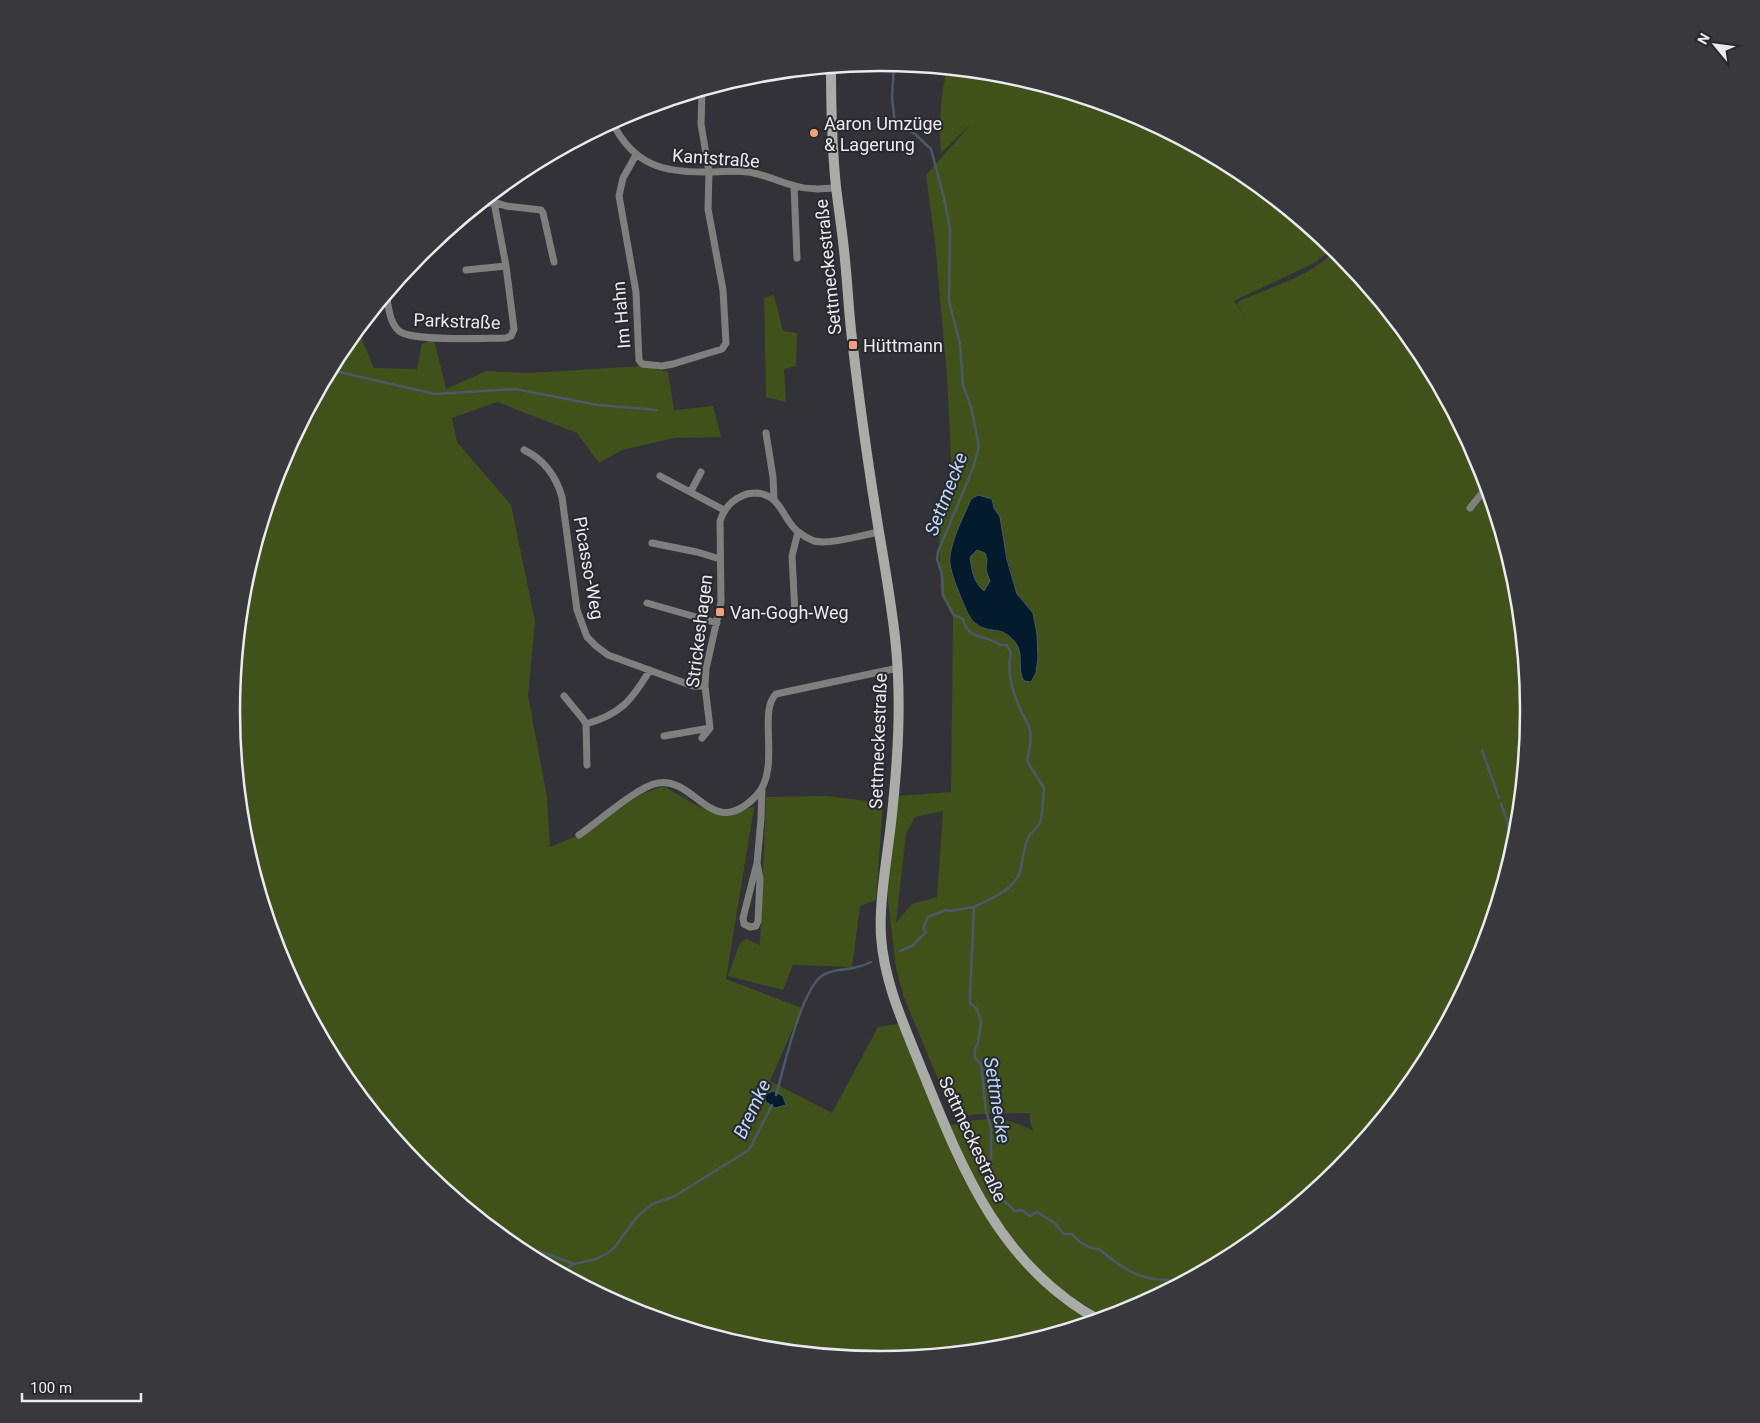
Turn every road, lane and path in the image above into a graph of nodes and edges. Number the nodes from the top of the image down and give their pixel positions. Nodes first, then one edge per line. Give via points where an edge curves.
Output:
1 (831, 74) edge
2 (702, 97) edge
3 (616, 128) edge
4 (636, 155) junction
5 (709, 172) junction
6 (794, 186) junction
7 (836, 188) junction
8 (496, 200) edge
9 (494, 201) edge
10 (797, 258) dead end
11 (554, 262) dead end
12 (506, 266) junction
13 (466, 270) dead end
14 (388, 303) edge
15 (766, 433) dead end
16 (524, 450) dead end
17 (701, 472) dead end
18 (660, 476) dead end
19 (690, 492) junction
20 (1482, 494) edge
21 (774, 499) junction
22 (1470, 508) dead end
23 (724, 510) junction
24 (798, 532) junction
25 (879, 532) junction
26 (652, 543) dead end
27 (720, 559) junction
28 (647, 603) dead end
29 (795, 614) dead end
30 (717, 623) junction
31 (898, 668) junction
32 (650, 670) junction
33 (705, 686) junction
34 (564, 696) dead end
35 (586, 724) junction
36 (710, 728) junction
37 (664, 736) dead end
38 (702, 738) dead end
39 (587, 765) dead end
40 (762, 787) junction
41 (579, 834) dead end
42 (757, 863) junction
43 (1091, 1316) edge

1 - 7 street, Settmeckestraße
2 - 5 street via 701,124
3 - 4 street, Kantstraße
4 - 5 street, Kantstraße via 662,168
4 - 5 street, Im Hahn via 623,178 619,199 636,292 639,360 642,364 673,364 725,347 723,290 708,209
5 - 6 street, Kantstraße via 752,172
6 - 7 street, Kantstraße
6 - 10 street
7 - 25 street, Settmeckestraße via 853,345
8 - 11 street via 506,206 541,210
9 - 12 street, Parkstraße
12 - 13 street
12 - 14 street, Parkstraße via 514,325 509,338 408,335 391,320
15 - 21 street
16 - 32 street, Picasso-Weg via 544,464 558,484 578,610 587,637 608,655
17 - 19 street
18 - 19 street
19 - 23 street
20 - 22 street
21 - 23 street via 763,494 745,494
21 - 24 street
23 - 27 street, Strickeshagen via 720,521
24 - 25 street via 822,542
24 - 29 street via 792,556
25 - 31 street, Settmeckestraße
26 - 27 street
27 - 30 street, Strickeshagen via 722,587
28 - 30 street
30 - 33 street, Strickeshagen
31 - 40 street via 776,694 769,703 769,756
31 - 43 street, Settmeckestraße via 900,712 881,933 894,996 952,1141 986,1208 1015,1251 1040,1279
32 - 33 street, Picasso-Weg via 693,686
32 - 35 street via 623,707
33 - 36 street, Strickeshagen
34 - 35 street
35 - 39 street
36 - 37 street
36 - 38 street
40 - 41 street via 745,805 722,813 678,786 658,783 643,789
40 - 42 street
42 - 42 street via 760,876 758,921 756,926 750,927 744,924 743,918

